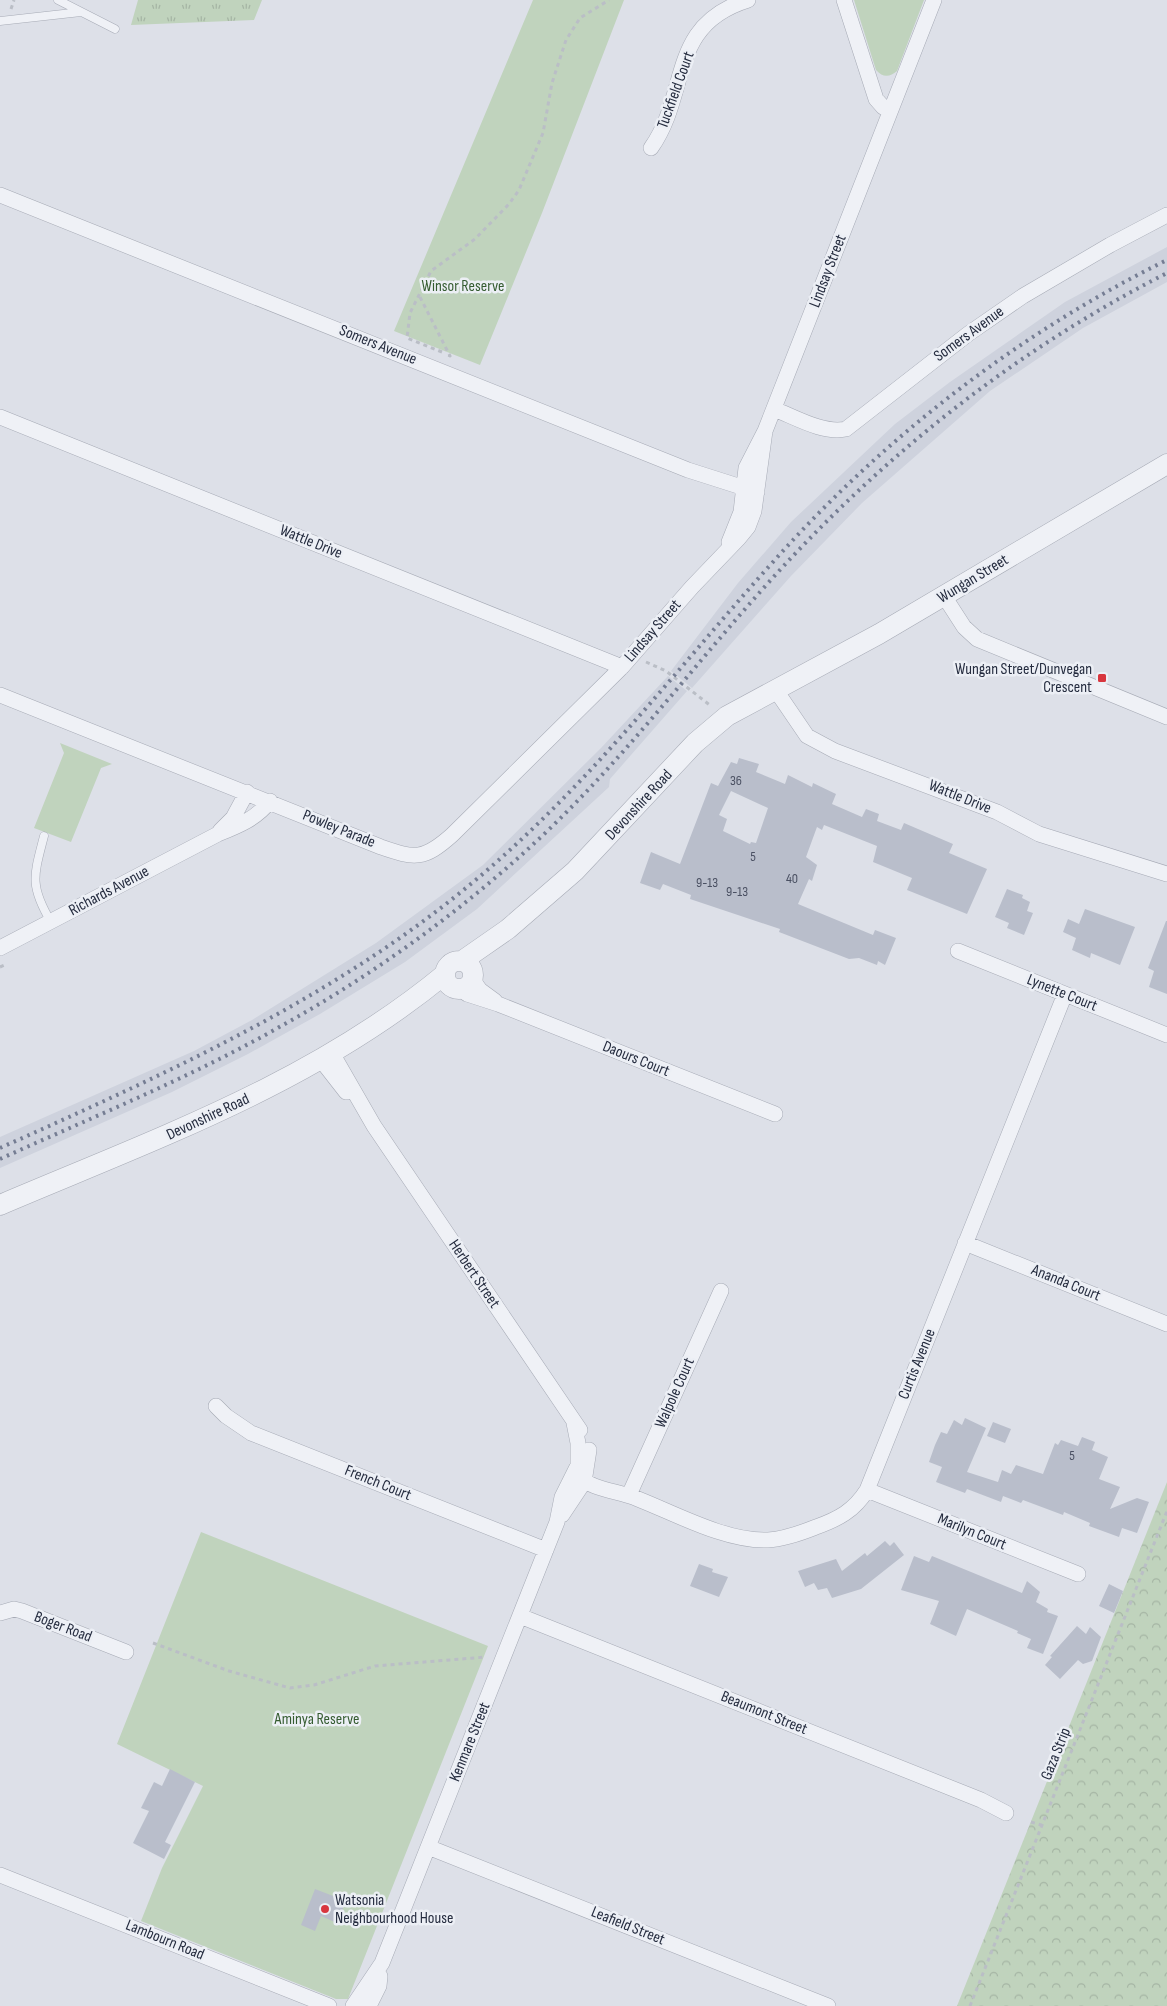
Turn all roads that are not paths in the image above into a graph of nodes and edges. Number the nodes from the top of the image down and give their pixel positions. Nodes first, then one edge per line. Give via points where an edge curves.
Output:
1 (58, 0) edge
2 (748, 0) edge
3 (844, 0) edge
4 (934, 0) edge
5 (81, 12) junction
6 (0, 21) edge
7 (115, 29) dead end
8 (890, 112) junction
9 (651, 148) dead end
10 (0, 195) edge
11 (1167, 216) edge
12 (774, 409) junction
13 (0, 417) edge
14 (765, 431) junction
15 (1167, 464) edge
16 (742, 487) junction
17 (757, 492) junction
18 (724, 552) junction
19 (944, 596) junction
20 (622, 667) junction
21 (775, 689) junction
22 (0, 695) edge
23 (1167, 717) edge
24 (247, 792) junction
25 (270, 801) junction
26 (218, 834) junction
27 (44, 836) dead end
28 (1167, 874) edge
29 (51, 922) junction
30 (0, 948) edge
31 (958, 951) dead end
32 (461, 978) junction
33 (1065, 994) junction
34 (1167, 1035) edge
35 (326, 1056) junction
36 (775, 1114) dead end
37 (0, 1204) edge
38 (965, 1243) junction
39 (721, 1291) dead end
40 (1167, 1324) edge
41 (216, 1406) dead end
42 (582, 1477) junction
43 (867, 1490) junction
44 (629, 1495) junction
45 (546, 1550) junction
46 (1078, 1574) dead end
47 (0, 1613) edge
48 (520, 1616) junction
49 (126, 1652) dead end
50 (1006, 1812) dead end
51 (428, 1847) junction
52 (0, 1874) edge
53 (382, 1963) junction
54 (329, 2006) edge
55 (353, 2006) edge
56 (369, 2006) edge
57 (828, 2006) edge

1 - 5 lane
2 - 9 street, Tuckfield Court via 719,11 695,38 683,64 661,134
3 - 8 street via 876,99
4 - 8 street, Lindsay Street
5 - 6 lane
5 - 7 lane
8 - 12 street, Lindsay Street
10 - 16 street, Somers Avenue via 688,470
11 - 12 street, Somers Avenue via 1022,296 945,351 846,429 825,428
12 - 14 street, Lindsay Street
13 - 20 street, Wattle Drive
14 - 16 street, Lindsay Street via 752,454
14 - 17 street, Lindsay Street
15 - 19 street, Wungan Street
16 - 17 street, Somers Avenue
16 - 18 street, Lindsay Street via 741,512
17 - 18 street, Lindsay Street via 748,527
18 - 20 street, Lindsay Street
19 - 21 street, Wungan Street
19 - 23 street via 976,640
20 - 25 street, Powley Parade via 452,834 423,856 405,855
21 - 28 street, Wattle Drive via 807,736 835,751 988,808 1039,834
21 - 32 street, Devonshire Road via 727,716 695,743 575,871 508,929
22 - 24 street, Powley Parade
24 - 25 street, Powley Parade
24 - 26 street, Richards Avenue via 233,818
25 - 26 street, Richards Avenue via 246,823
26 - 29 street, Richards Avenue
27 - 29 lane via 34,872 35,890
29 - 30 street, Richards Avenue
31 - 33 street, Lynette Court
32 - 35 street, Devonshire Road via 404,1007
32 - 36 street, Daours Court via 498,1004
33 - 34 street, Lynette Court
33 - 38 street, Curtis Avenue
35 - 37 street, Devonshire Road via 189,1127
35 - 42 street, Herbert Street via 574,1423
38 - 40 street, Ananda Court
38 - 43 street, Curtis Avenue
39 - 44 street, Walpole Court
41 - 45 street, French Court via 251,1433
42 - 44 street, Curtis Avenue via 606,1491
42 - 45 street, Kenmare Street via 562,1498
43 - 44 street, Curtis Avenue via 860,1502 843,1516 799,1534 768,1540 727,1534
43 - 46 street, Marilyn Court
45 - 48 street, Kenmare Street
47 - 49 street, Boger Road via 14,1609 22,1611
48 - 50 street, Beaumont Street
48 - 51 street, Kenmare Street
51 - 53 street, Kenmare Street
51 - 57 street, Leafield Street
52 - 54 street, Lambourn Road
53 - 55 street, Kenmare Street
53 - 56 street, Kenmare Street via 378,1986

